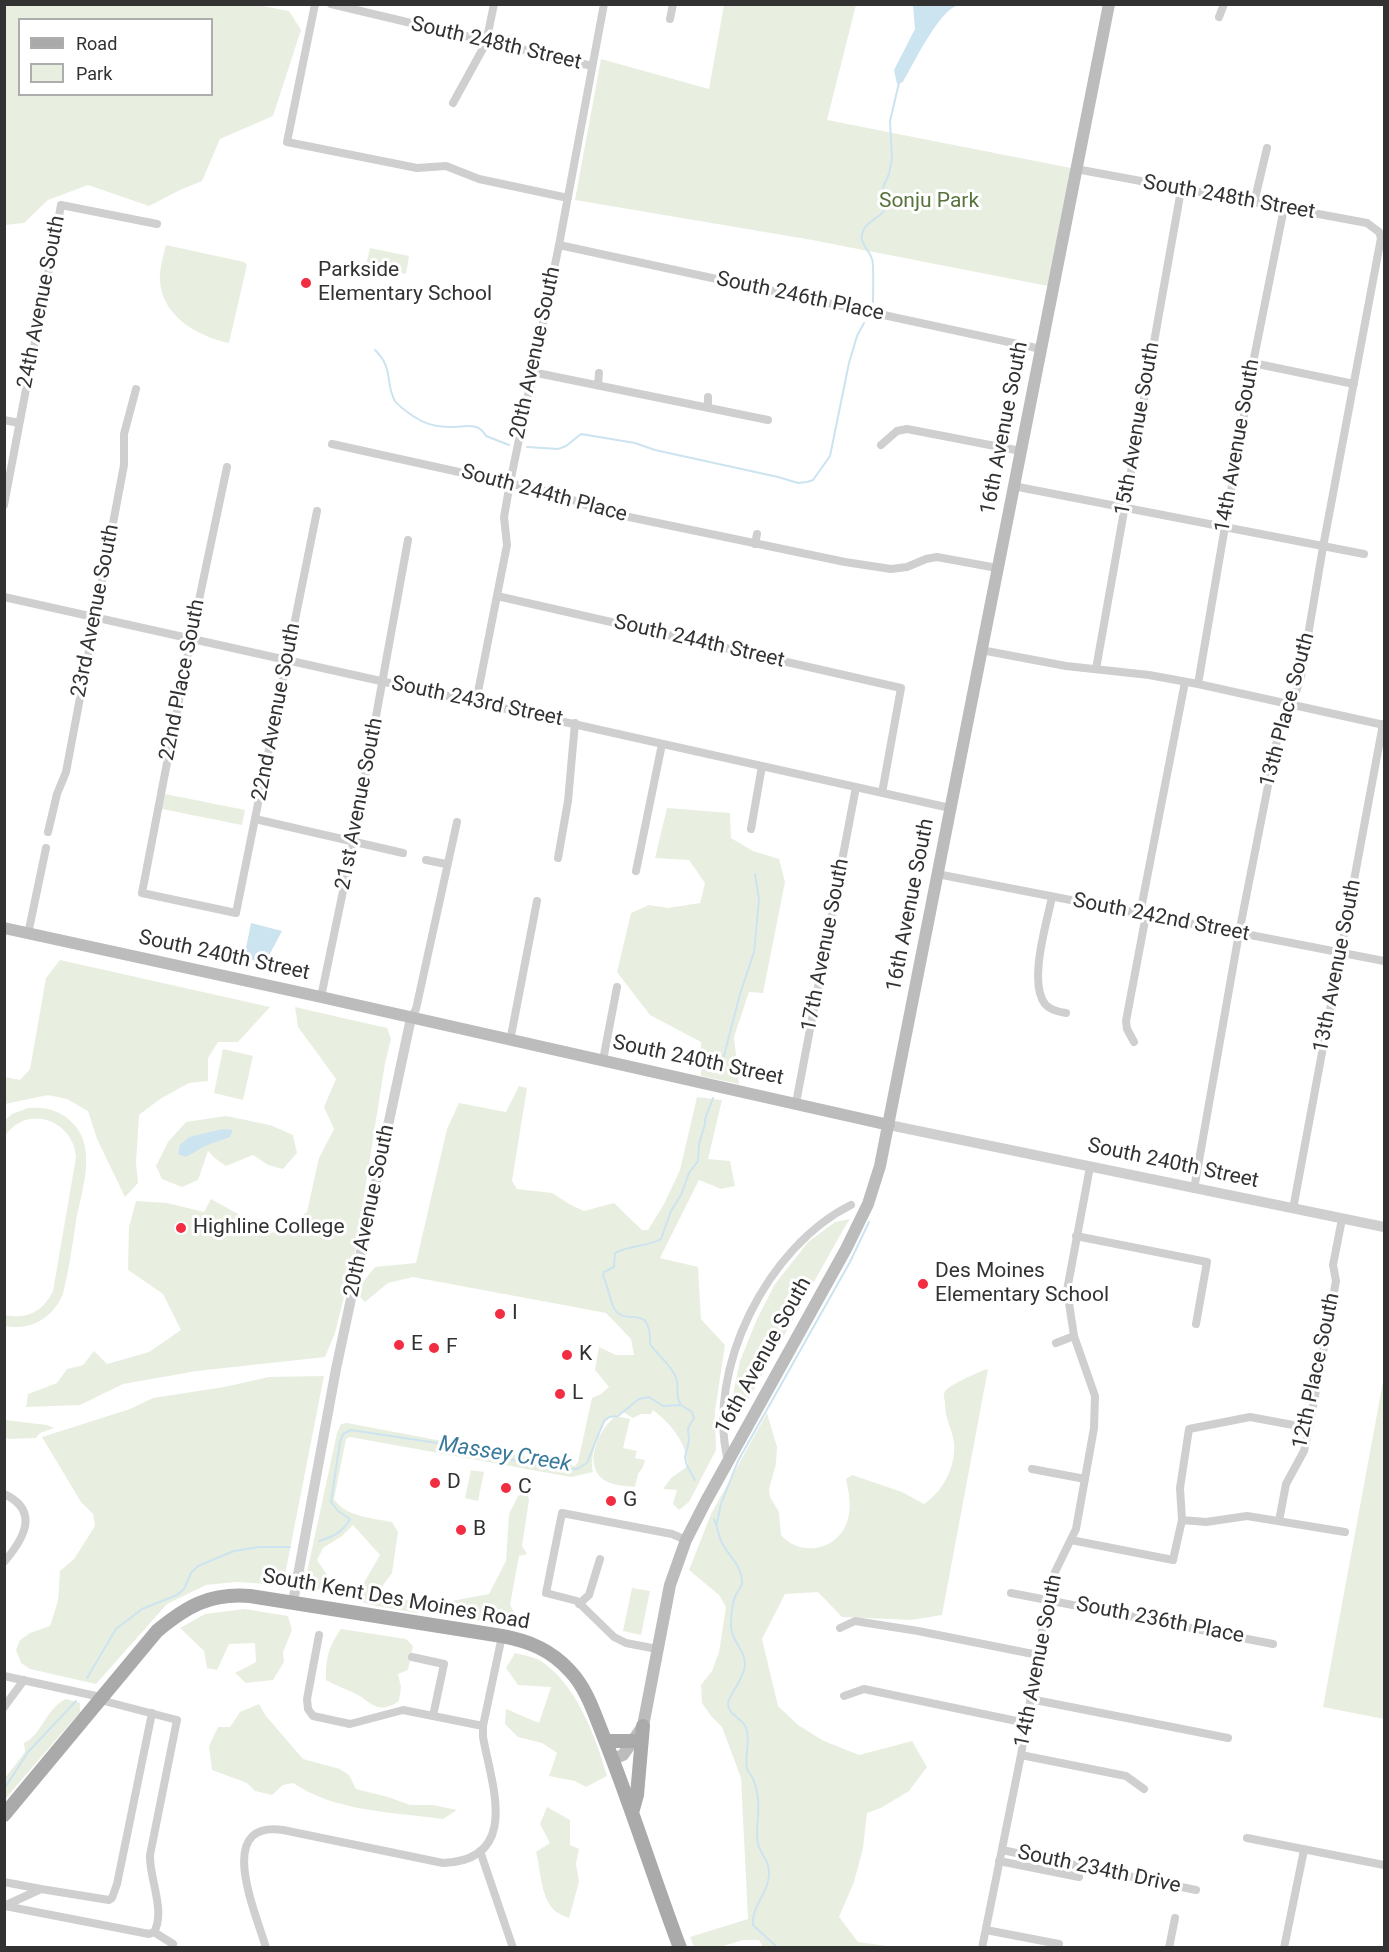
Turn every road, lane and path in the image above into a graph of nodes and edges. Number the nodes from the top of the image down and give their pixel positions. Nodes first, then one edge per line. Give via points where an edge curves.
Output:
1 (315, 4) edge
2 (331, 4) edge
3 (494, 4) edge
4 (604, 4) edge
5 (673, 4) edge
6 (1109, 4) edge
7 (1224, 4) edge
8 (1219, 17) dead end
9 (670, 19) dead end
10 (486, 43) junction
11 (592, 66) junction
12 (453, 103) dead end
13 (1267, 148) dead end
14 (1076, 169) junction
15 (1181, 190) junction
16 (568, 198) junction
17 (1254, 202) junction
18 (1284, 208) junction
19 (157, 224) dead end
20 (1378, 232) joint
21 (559, 245) junction
22 (1041, 349) junction
23 (1253, 363) junction
24 (531, 372) junction
25 (599, 373) dead end
26 (1354, 384) junction
27 (598, 385) junction
28 (136, 389) dead end
29 (708, 397) dead end
30 (708, 407) junction
31 (4, 420) edge
32 (768, 420) dead end
33 (19, 423) junction
34 (332, 444) dead end
35 (881, 445) dead end
36 (1021, 451) junction
37 (227, 467) dead end
38 (510, 483) junction
39 (1013, 486) junction
40 (4, 505) edge
41 (1124, 508) junction
42 (317, 512) dead end
43 (1224, 527) junction
44 (408, 540) dead end
45 (1323, 546) junction
46 (1364, 554) dead end
47 (997, 568) junction
48 (497, 596) junction
49 (4, 597) edge
50 (95, 618) junction
51 (191, 638) junction
52 (981, 650) junction
53 (288, 660) junction
54 (1096, 669) junction
55 (383, 681) junction
56 (1185, 682) junction
57 (1198, 684) junction
58 (476, 702) junction
59 (1289, 703) junction
60 (575, 723) junction
61 (1384, 724) edge
62 (662, 744) junction
63 (762, 766) junction
64 (856, 787) junction
65 (882, 793) junction
66 (950, 808) junction
67 (255, 819) junction
68 (458, 822) dead end
69 (751, 829) dead end
70 (48, 832) dead end
71 (353, 843) junction
72 (46, 848) dead end
73 (403, 853) dead end
74 (558, 858) dead end
75 (426, 860) dead end
76 (446, 864) junction
77 (636, 871) dead end
78 (937, 874) junction
79 (1052, 897) junction
80 (537, 901) dead end
81 (236, 913) joint
82 (1143, 914) junction
83 (4, 928) edge
84 (1239, 933) junction
85 (28, 934) junction
86 (1340, 952) junction
87 (1384, 961) edge
88 (617, 987) dead end
89 (321, 997) junction
90 (1066, 1013) dead end
91 (411, 1017) junction
92 (510, 1041) junction
93 (1134, 1042) dead end
94 (603, 1060) junction
95 (795, 1102) junction
96 (889, 1125) junction
97 (1090, 1167) junction
98 (1194, 1189) junction
99 (851, 1205) dead end
100 (1293, 1209) junction
101 (1342, 1219) junction
102 (1384, 1227) edge
103 (1076, 1236) junction
104 (1196, 1324) dead end
105 (1074, 1336) junction
106 (1056, 1343) dead end
107 (1309, 1428) junction
108 (728, 1461) junction
109 (1032, 1469) dead end
110 (1085, 1479) junction
111 (4, 1494) edge
112 (1182, 1520) junction
113 (1279, 1521) junction
114 (1345, 1532) dead end
115 (686, 1540) junction
116 (1071, 1540) junction
117 (600, 1559) dead end
118 (4, 1562) edge
119 (1011, 1593) dead end
120 (1050, 1600) junction
121 (293, 1602) junction
122 (579, 1604) junction
123 (840, 1628) dead end
124 (319, 1635) dead end
125 (502, 1636) junction
126 (1274, 1644) dead end
127 (657, 1649) junction
128 (1038, 1655) junction
129 (412, 1658) dead end
130 (4, 1676) edge
131 (24, 1680) junction
132 (844, 1696) dead end
133 (100, 1699) junction
134 (1030, 1699) junction
135 (4, 1707) edge
136 (153, 1713) junction
137 (433, 1716) junction
138 (1026, 1723) junction
139 (483, 1726) junction
140 (643, 1726) junction
141 (1228, 1738) dead end
142 (606, 1741) junction
143 (634, 1742) junction
144 (1021, 1755) junction
145 (613, 1760) junction
146 (1144, 1789) dead end
147 (633, 1813) junction
148 (4, 1815) edge
149 (1247, 1838) dead end
150 (1304, 1850) junction
151 (480, 1851) junction
152 (1002, 1851) junction
153 (999, 1862) junction
154 (1384, 1865) edge
155 (1079, 1877) dead end
156 (4, 1882) edge
157 (42, 1889) junction
158 (1196, 1890) dead end
159 (4, 1906) edge
160 (1175, 1918) dead end
161 (986, 1930) junction
162 (154, 1932) junction
163 (172, 1944) dead end
164 (1059, 1944) dead end
165 (266, 1947) edge
166 (513, 1947) edge
167 (680, 1947) edge
168 (982, 1947) edge
169 (1169, 1947) edge
170 (1284, 1947) edge

1 - 16 street via 287,142 417,168 446,166 479,179
2 - 10 street, South 248th Street
3 - 10 street
4 - 11 street, 20th Avenue South
5 - 9 street
6 - 14 main road, 16th Avenue South
7 - 8 street
10 - 11 street, South 248th Street
10 - 12 street
11 - 16 street, 20th Avenue South
13 - 17 street
14 - 15 street, South 248th Street
14 - 22 main road, 16th Avenue South
15 - 17 street, South 248th Street
15 - 41 street, 15th Avenue South
16 - 21 street, 20th Avenue South
17 - 18 street, South 248th Street
18 - 20 street, South 248th Street via 1367,223
18 - 23 street, 14th Avenue South
19 - 33 street, 24th Avenue South via 61,205
20 - 26 street, 13th Place South via 1382,242
21 - 22 street, South 246th Place
21 - 24 street, 20th Avenue South
22 - 36 main road, 16th Avenue South
23 - 26 street
23 - 43 street, 14th Avenue South
24 - 27 street
24 - 38 street, 20th Avenue South
25 - 27 street
26 - 45 street, 13th Place South
27 - 30 street
28 - 50 street, 23rd Avenue South via 124,434 124,465
29 - 30 street
30 - 32 street
31 - 33 street
33 - 40 street, 24th Avenue South
34 - 38 street, South 244th Place
35 - 36 street via 897,431 907,429
36 - 39 main road, 16th Avenue South
37 - 51 street, 22nd Place South
38 - 47 street, South 244th Place via 564,496 605,512 756,539 891,569 938,557
38 - 48 street, 20th Avenue South via 504,517 507,544
39 - 41 street
39 - 47 main road, 16th Avenue South
41 - 43 street
41 - 54 street, 15th Avenue South
42 - 53 street, 22nd Avenue South
43 - 45 street
43 - 57 street, 14th Avenue South
44 - 55 street, 21st Avenue South
45 - 46 street
45 - 59 street, 13th Place South via 1301,677
47 - 52 main road, 16th Avenue South
48 - 58 street, 20th Avenue South
48 - 65 street, South 244th Street via 901,688
49 - 50 street, South 243rd Street
50 - 51 street, South 243rd Street
50 - 70 street, 23rd Avenue South via 66,772
51 - 53 street, South 243rd Street
51 - 81 street, 22nd Place South via 142,893
52 - 54 street
52 - 66 main road, 16th Avenue South
53 - 55 street, South 243rd Street
53 - 67 street, 22nd Avenue South
54 - 56 street
55 - 58 street, South 243rd Street
55 - 71 street, 21st Avenue South
56 - 57 street
56 - 82 street
57 - 59 street
58 - 60 street, South 243rd Street
59 - 61 street
59 - 84 street, 13th Place South via 1279,726
60 - 62 street, South 243rd Street
60 - 74 street
61 - 86 street, 13th Avenue South
62 - 63 street, South 243rd Street
62 - 77 street
63 - 64 street, South 243rd Street
63 - 69 street
64 - 65 street, South 243rd Street
64 - 95 street, 17th Avenue South
65 - 66 street, South 243rd Street
66 - 78 main road, 16th Avenue South
67 - 71 street
67 - 81 street, 22nd Avenue South
68 - 76 street, 20th Avenue South
71 - 73 street
71 - 89 street, 21st Avenue South
72 - 85 street
75 - 76 street
76 - 91 street, 20th Avenue South via 416,1009
78 - 79 street, South 242nd Street
78 - 96 main road, 16th Avenue South
79 - 82 street, South 242nd Street
79 - 90 street via 1038,986 1046,1005
80 - 92 street
82 - 84 street, South 242nd Street
82 - 93 street via 1126,1021
83 - 85 main road, South 240th Street
84 - 86 street, South 242nd Street
84 - 98 street, 13th Place South
85 - 89 main road, South 240th Street
86 - 87 street, South 242nd Street
86 - 100 street, 13th Avenue South
88 - 94 street
89 - 91 main road, South 240th Street
91 - 92 main road, South 240th Street
91 - 121 street, 20th Avenue South via 336,1369
92 - 94 main road, South 240th Street
94 - 95 main road, South 240th Street
95 - 96 main road, South 240th Street
96 - 97 street, South 240th Street
96 - 108 main road, 16th Avenue South via 877,1176 856,1229
97 - 98 street, South 240th Street
97 - 103 street, 14th Avenue South
98 - 100 street, South 240th Street
99 - 108 street via 831,1215 802,1239 771,1278 745,1325 727,1379 724,1429
100 - 101 street, South 240th Street
101 - 102 street, South 240th Street
101 - 107 street, 12th Place South via 1333,1265 1336,1281
103 - 104 street via 1207,1262
103 - 105 street, 14th Avenue South via 1067,1290
105 - 106 street
105 - 110 street, 14th Avenue South via 1096,1401
107 - 112 street via 1250,1417 1189,1429 1180,1488
107 - 113 street, 12th Place South via 1304,1450 1286,1484
108 - 115 main road, 16th Avenue South
109 - 110 street
110 - 116 street, 14th Avenue South
111 - 118 street via 20,1506 26,1521 25,1532
112 - 113 street via 1206,1522 1247,1516
112 - 116 street via 1173,1560
113 - 114 street
115 - 122 street via 562,1513 546,1593
115 - 127 main road, 16th Avenue South via 670,1585
116 - 120 street, 14th Avenue South via 1057,1566
117 - 122 street via 589,1595
119 - 120 street, South 236th Place
120 - 126 street, South 236th Place
120 - 128 street, 14th Avenue South
121 - 125 main road, South Kent Des Moines Road
121 - 133 main road, South Kent Des Moines Road via 232,1595 214,1597 190,1607 157,1631
122 - 127 street via 614,1637
123 - 128 street via 855,1621
124 - 137 street via 307,1701 313,1716 348,1724 403,1710
125 - 139 street
125 - 142 main road, South Kent Des Moines Road via 544,1649 570,1671 586,1693
127 - 140 main road, 16th Avenue South
128 - 134 street, 14th Avenue South
129 - 137 street via 444,1664
130 - 131 street
131 - 133 street
131 - 135 street
132 - 138 street via 864,1689
133 - 136 street
133 - 148 main road, South Kent Des Moines Road
134 - 138 street, 14th Avenue South
134 - 141 street
136 - 157 street via 112,1898
136 - 162 street via 177,1720 150,1855 159,1914
137 - 139 street
138 - 144 street, 14th Avenue South
139 - 151 street via 497,1816
140 - 143 main road, 16th Avenue South
140 - 147 main road
142 - 143 main road
142 - 145 main road, South Kent Des Moines Road
143 - 145 main road, 16th Avenue South
144 - 146 street via 1126,1776
144 - 152 street, 14th Avenue South
145 - 147 main road, South Kent Des Moines Road
147 - 167 main road, South Kent Des Moines Road
149 - 150 street
150 - 154 street
150 - 170 street
151 - 165 street via 462,1860 443,1863 264,1829 250,1839 243,1861
151 - 166 street
152 - 153 street, 14th Avenue South
152 - 158 street, South 234th Drive
153 - 155 street
153 - 161 street, 14th Avenue South
156 - 157 street
157 - 159 street
159 - 162 street
160 - 169 street
161 - 164 street
161 - 168 street, 14th Avenue South
162 - 163 street

